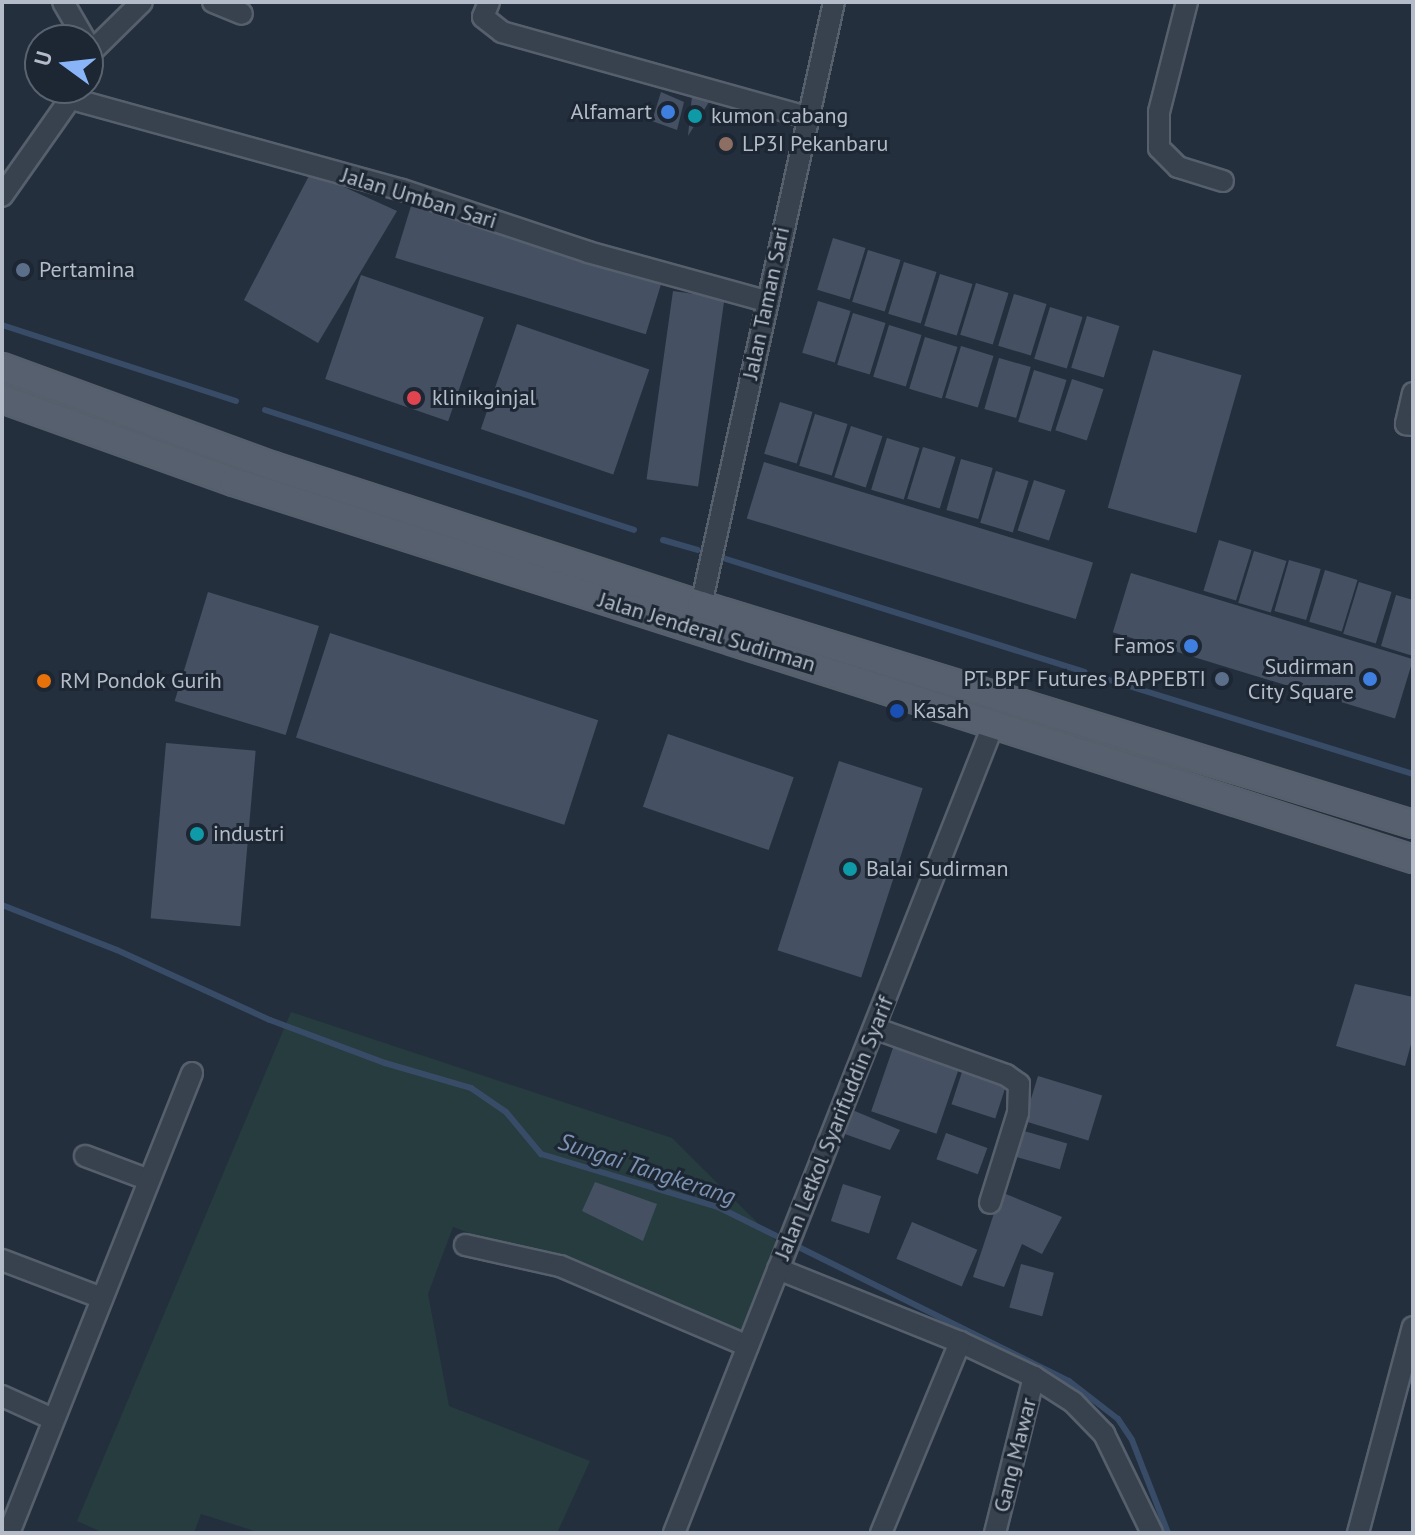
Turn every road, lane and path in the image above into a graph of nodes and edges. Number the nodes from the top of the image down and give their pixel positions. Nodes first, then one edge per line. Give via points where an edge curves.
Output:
1 (63, 2) edge
2 (142, 2) edge
3 (213, 2) edge
4 (489, 2) edge
5 (834, 2) edge
6 (1187, 2) edge
7 (242, 14) dead end
8 (76, 24) edge
9 (104, 39) edge
10 (104, 103) edge
11 (68, 104) edge
12 (807, 117) junction
13 (1223, 181) dead end
14 (2, 196) edge
15 (766, 301) junction
16 (2, 367) edge
17 (1413, 393) edge
18 (2, 399) edge
19 (1413, 425) edge
20 (701, 605) junction
21 (994, 723) junction
22 (1413, 824) edge
23 (1413, 859) edge
24 (874, 1028) junction
25 (192, 1073) dead end
26 (85, 1156) dead end
27 (149, 1180) junction
28 (990, 1203) dead end
29 (465, 1245) dead end
30 (2, 1260) edge
31 (780, 1266) junction
32 (102, 1298) junction
33 (1413, 1327) edge
34 (960, 1342) junction
35 (748, 1346) junction
36 (1034, 1377) junction
37 (2, 1396) edge
38 (53, 1419) junction
39 (2, 1530) edge
40 (8, 1533) edge
41 (674, 1533) edge
42 (881, 1533) edge
43 (995, 1533) edge
44 (1152, 1533) edge
45 (1358, 1533) edge

1 - 8 street
2 - 9 street
3 - 7 street
4 - 12 street via 483,17 502,32
5 - 12 street, Jalan Taman Sari
6 - 13 street via 1158,121 1159,148 1178,167
10 - 15 street, Jalan Umban Sari via 402,190 588,252
11 - 14 street
12 - 15 street, Jalan Taman Sari
15 - 20 street, Jalan Taman Sari
16 - 20 main road, Jalan Jenderal Sudirman via 273,466
17 - 19 street via 1406,424
18 - 21 main road, Jalan Jenderal Sudirman via 234,482
20 - 22 main road, Jalan Jenderal Sudirman
21 - 23 main road, Jalan Jenderal Sudirman
21 - 24 street, Jalan Letkol Syarifuddin Syarif
24 - 28 street via 1019,1084 1018,1113
24 - 31 street, Jalan Letkol Syarifuddin Syarif
25 - 27 street
26 - 27 street
27 - 32 street
29 - 35 street via 560,1266
30 - 32 street
31 - 34 street
31 - 35 street, Jalan Letkol Syarifuddin Syarif
32 - 38 street
33 - 45 street
34 - 36 street
34 - 42 street
35 - 41 street, Jalan Letkol Syarifuddin Syarif
36 - 43 street, Gang Mawar
36 - 44 street via 1073,1402 1104,1434
37 - 38 street
38 - 40 street
39 - 40 street

